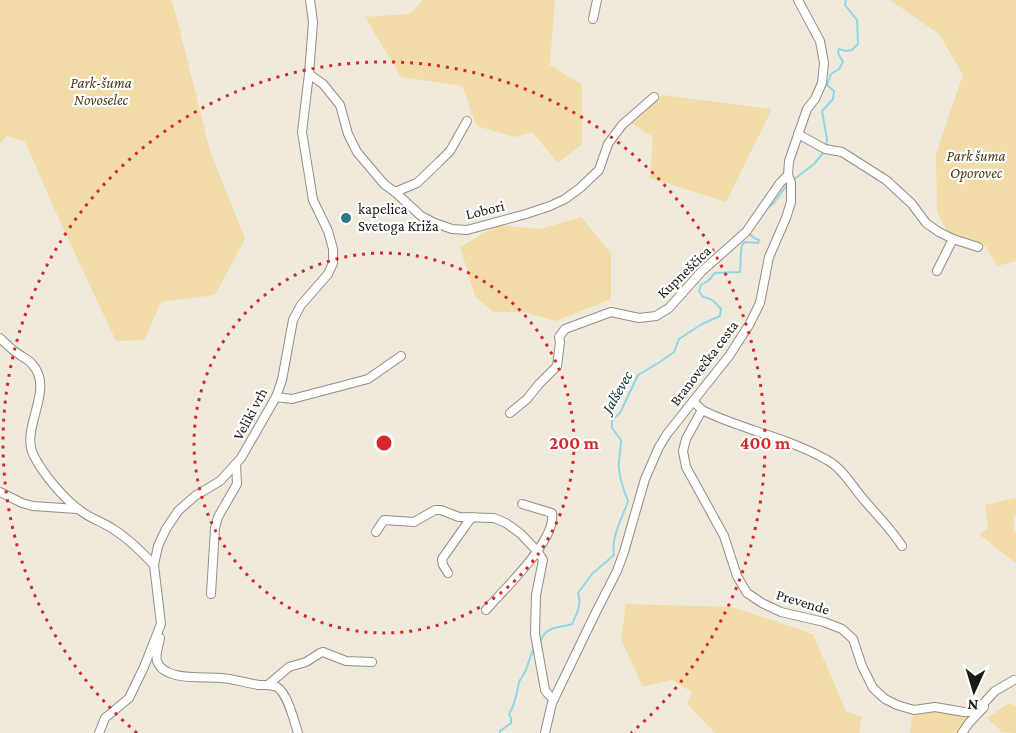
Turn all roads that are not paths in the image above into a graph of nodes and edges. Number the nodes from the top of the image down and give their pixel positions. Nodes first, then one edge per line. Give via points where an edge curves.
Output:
1 (310, 0) edge
2 (597, 0) edge
3 (798, 0) edge
4 (593, 19) dead end
5 (309, 74) junction
6 (654, 97) dead end
7 (467, 121) dead end
8 (798, 134) junction
9 (789, 179) junction
10 (396, 192) junction
11 (953, 239) junction
12 (978, 247) dead end
13 (937, 272) dead end
14 (0, 338) edge
15 (402, 356) dead end
16 (276, 396) junction
17 (693, 401) junction
18 (702, 410) junction
19 (510, 413) dead end
20 (236, 464) junction
21 (0, 492) edge
22 (522, 504) dead end
23 (78, 509) junction
24 (472, 517) junction
25 (376, 532) dead end
26 (902, 546) dead end
27 (538, 552) junction
28 (154, 565) junction
29 (448, 573) dead end
30 (211, 594) dead end
31 (486, 610) dead end
32 (161, 624) junction
33 (372, 662) dead end
34 (1015, 679) edge
35 (269, 684) junction
36 (554, 699) junction
37 (99, 733) edge
38 (298, 733) edge
39 (545, 733) edge
40 (962, 733) edge

1 - 5 street, Veliki vrh via 313,22
2 - 4 street
3 - 8 street, Branovečka cesta via 820,41 824,63 822,83
5 - 10 street, Lobori via 340,105 357,152 384,184
5 - 16 street, Veliki vrh via 302,132 313,200 328,231 333,263 293,320
6 - 10 street, Lobori via 622,124 608,144 599,170 573,194 550,206 467,231 421,216
7 - 10 street via 439,162 417,183
8 - 9 street, Branovečka cesta via 789,161
8 - 11 street via 825,149 842,152 886,180 926,223
9 - 17 street, Branovečka cesta via 791,202 770,257 760,303 734,348
9 - 19 street, Kupneščica via 776,188 746,232 702,271 669,308 656,316 639,318 611,312 565,329 559,337 557,366
11 - 12 street
11 - 13 street
14 - 23 street via 32,363 39,376 41,391 31,450 58,490
15 - 16 street via 368,379 292,399
16 - 20 street, Veliki vrh
17 - 18 street
17 - 36 street, Branovečka cesta via 659,447 645,478 617,571
18 - 26 street via 829,461
18 - 34 street, Prevende via 686,439 686,467 724,536 747,593 782,612 842,629 853,639 873,688 897,705 914,710 935,707 969,712
20 - 28 street, Veliki vrh via 220,481 178,511 158,546
20 - 30 street via 237,484 215,528
21 - 23 street via 33,506
22 - 27 street via 552,513 551,529
23 - 28 street via 134,544
24 - 25 street via 435,510 414,522 384,520
24 - 27 street via 506,523
24 - 29 street via 442,559
27 - 31 street
27 - 36 street via 543,560 536,595 536,634 545,690
28 - 32 street, Veliki vrh
32 - 35 street via 156,655 160,666 168,672
32 - 37 street, Veliki vrh via 129,698 105,718
33 - 35 street via 346,661 320,652 306,662 289,666
34 - 40 street
35 - 38 street via 285,695
36 - 39 street, Branovečka cesta

